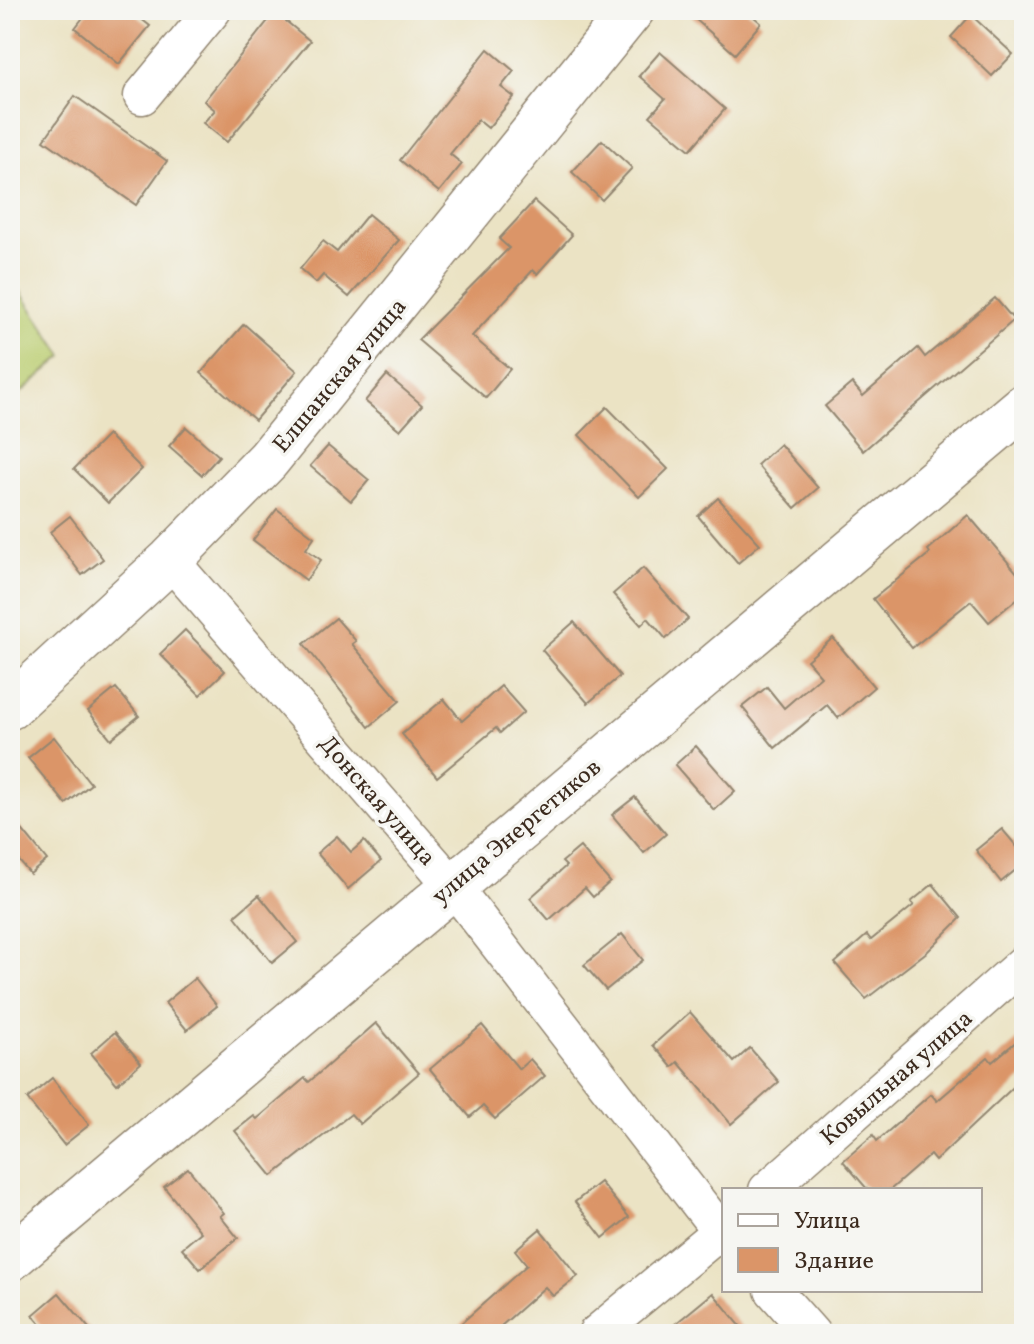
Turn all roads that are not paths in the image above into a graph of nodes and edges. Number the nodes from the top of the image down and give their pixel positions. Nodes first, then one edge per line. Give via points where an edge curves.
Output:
1 (213, 10) edge
2 (632, 10) edge
3 (142, 96) dead end
4 (1024, 406) edge
5 (170, 560) junction
6 (10, 707) edge
7 (452, 885) junction
8 (1024, 963) edge
9 (769, 1188) edge
10 (722, 1231) edge
11 (722, 1233) edge
12 (10, 1259) edge
13 (775, 1292) edge
14 (596, 1334) edge
15 (812, 1334) edge

1 - 3 street
2 - 5 main road, Елшанская улица via 268,460
4 - 7 main road, улица Энергетиков
5 - 6 main road, Елшанская улица
5 - 7 street, Донская улица
7 - 10 street, Донская улица
7 - 12 main road, улица Энергетиков
8 - 9 street, Ковыльная улица
11 - 14 street
13 - 15 street

